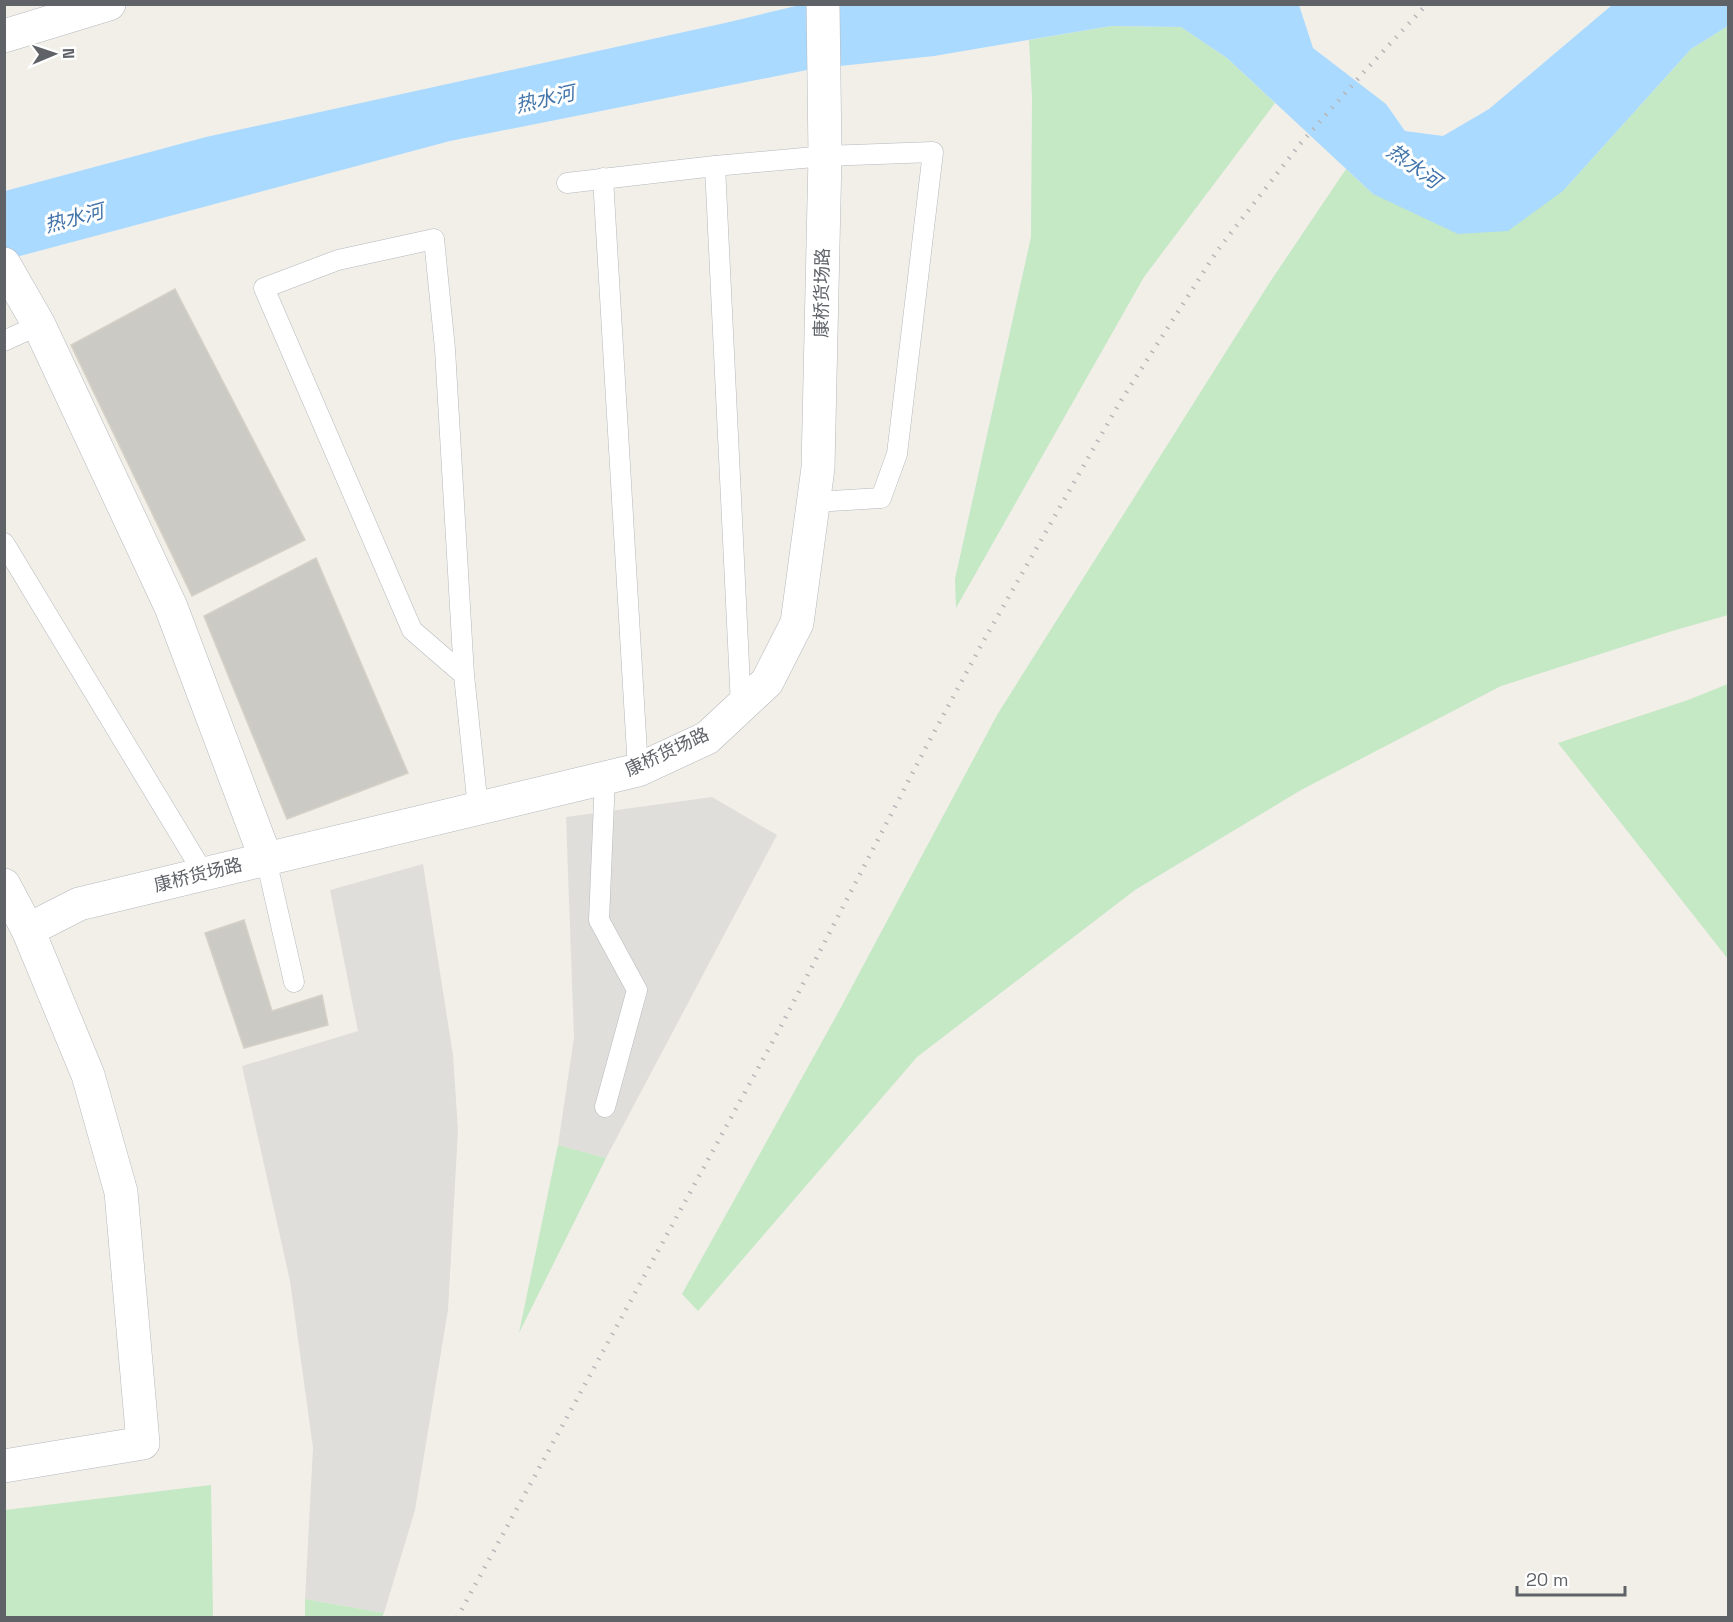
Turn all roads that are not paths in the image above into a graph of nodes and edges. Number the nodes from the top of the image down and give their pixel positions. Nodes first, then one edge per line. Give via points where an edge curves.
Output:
1 (109, 4) edge
2 (823, 4) edge
3 (4, 36) edge
4 (825, 156) junction
5 (715, 166) junction
6 (603, 178) junction
7 (567, 183) dead end
8 (8, 271) edge
9 (39, 325) junction
10 (4, 341) edge
11 (814, 502) junction
12 (4, 543) edge
13 (464, 675) junction
14 (741, 706) junction
15 (638, 770) junction
16 (605, 778) junction
17 (478, 808) junction
18 (266, 859) junction
19 (204, 874) junction
20 (4, 885) edge
21 (16, 934) edge
22 (294, 981) dead end
23 (605, 1107) dead end
24 (4, 1466) edge

1 - 3 street
2 - 4 street, 康桥货场路
4 - 5 lane
4 - 11 street, 康桥货场路
4 - 11 lane via 933,152 897,454 881,498
5 - 6 lane
5 - 14 lane
6 - 7 lane
6 - 15 lane
8 - 9 street
9 - 10 lane
9 - 18 street via 171,607
11 - 14 street, 康桥货场路 via 797,622 767,682
12 - 19 lane
13 - 13 lane via 412,630 264,288 338,260 434,239 445,349
13 - 17 lane
14 - 15 street, 康桥货场路 via 707,738
15 - 16 street, 康桥货场路
16 - 17 street, 康桥货场路
16 - 23 lane via 599,920 637,990
17 - 18 street, 康桥货场路
18 - 19 street, 康桥货场路
18 - 22 lane
19 - 21 street, 康桥货场路 via 79,904
20 - 21 street
21 - 24 street via 88,1075 121,1192 143,1443

